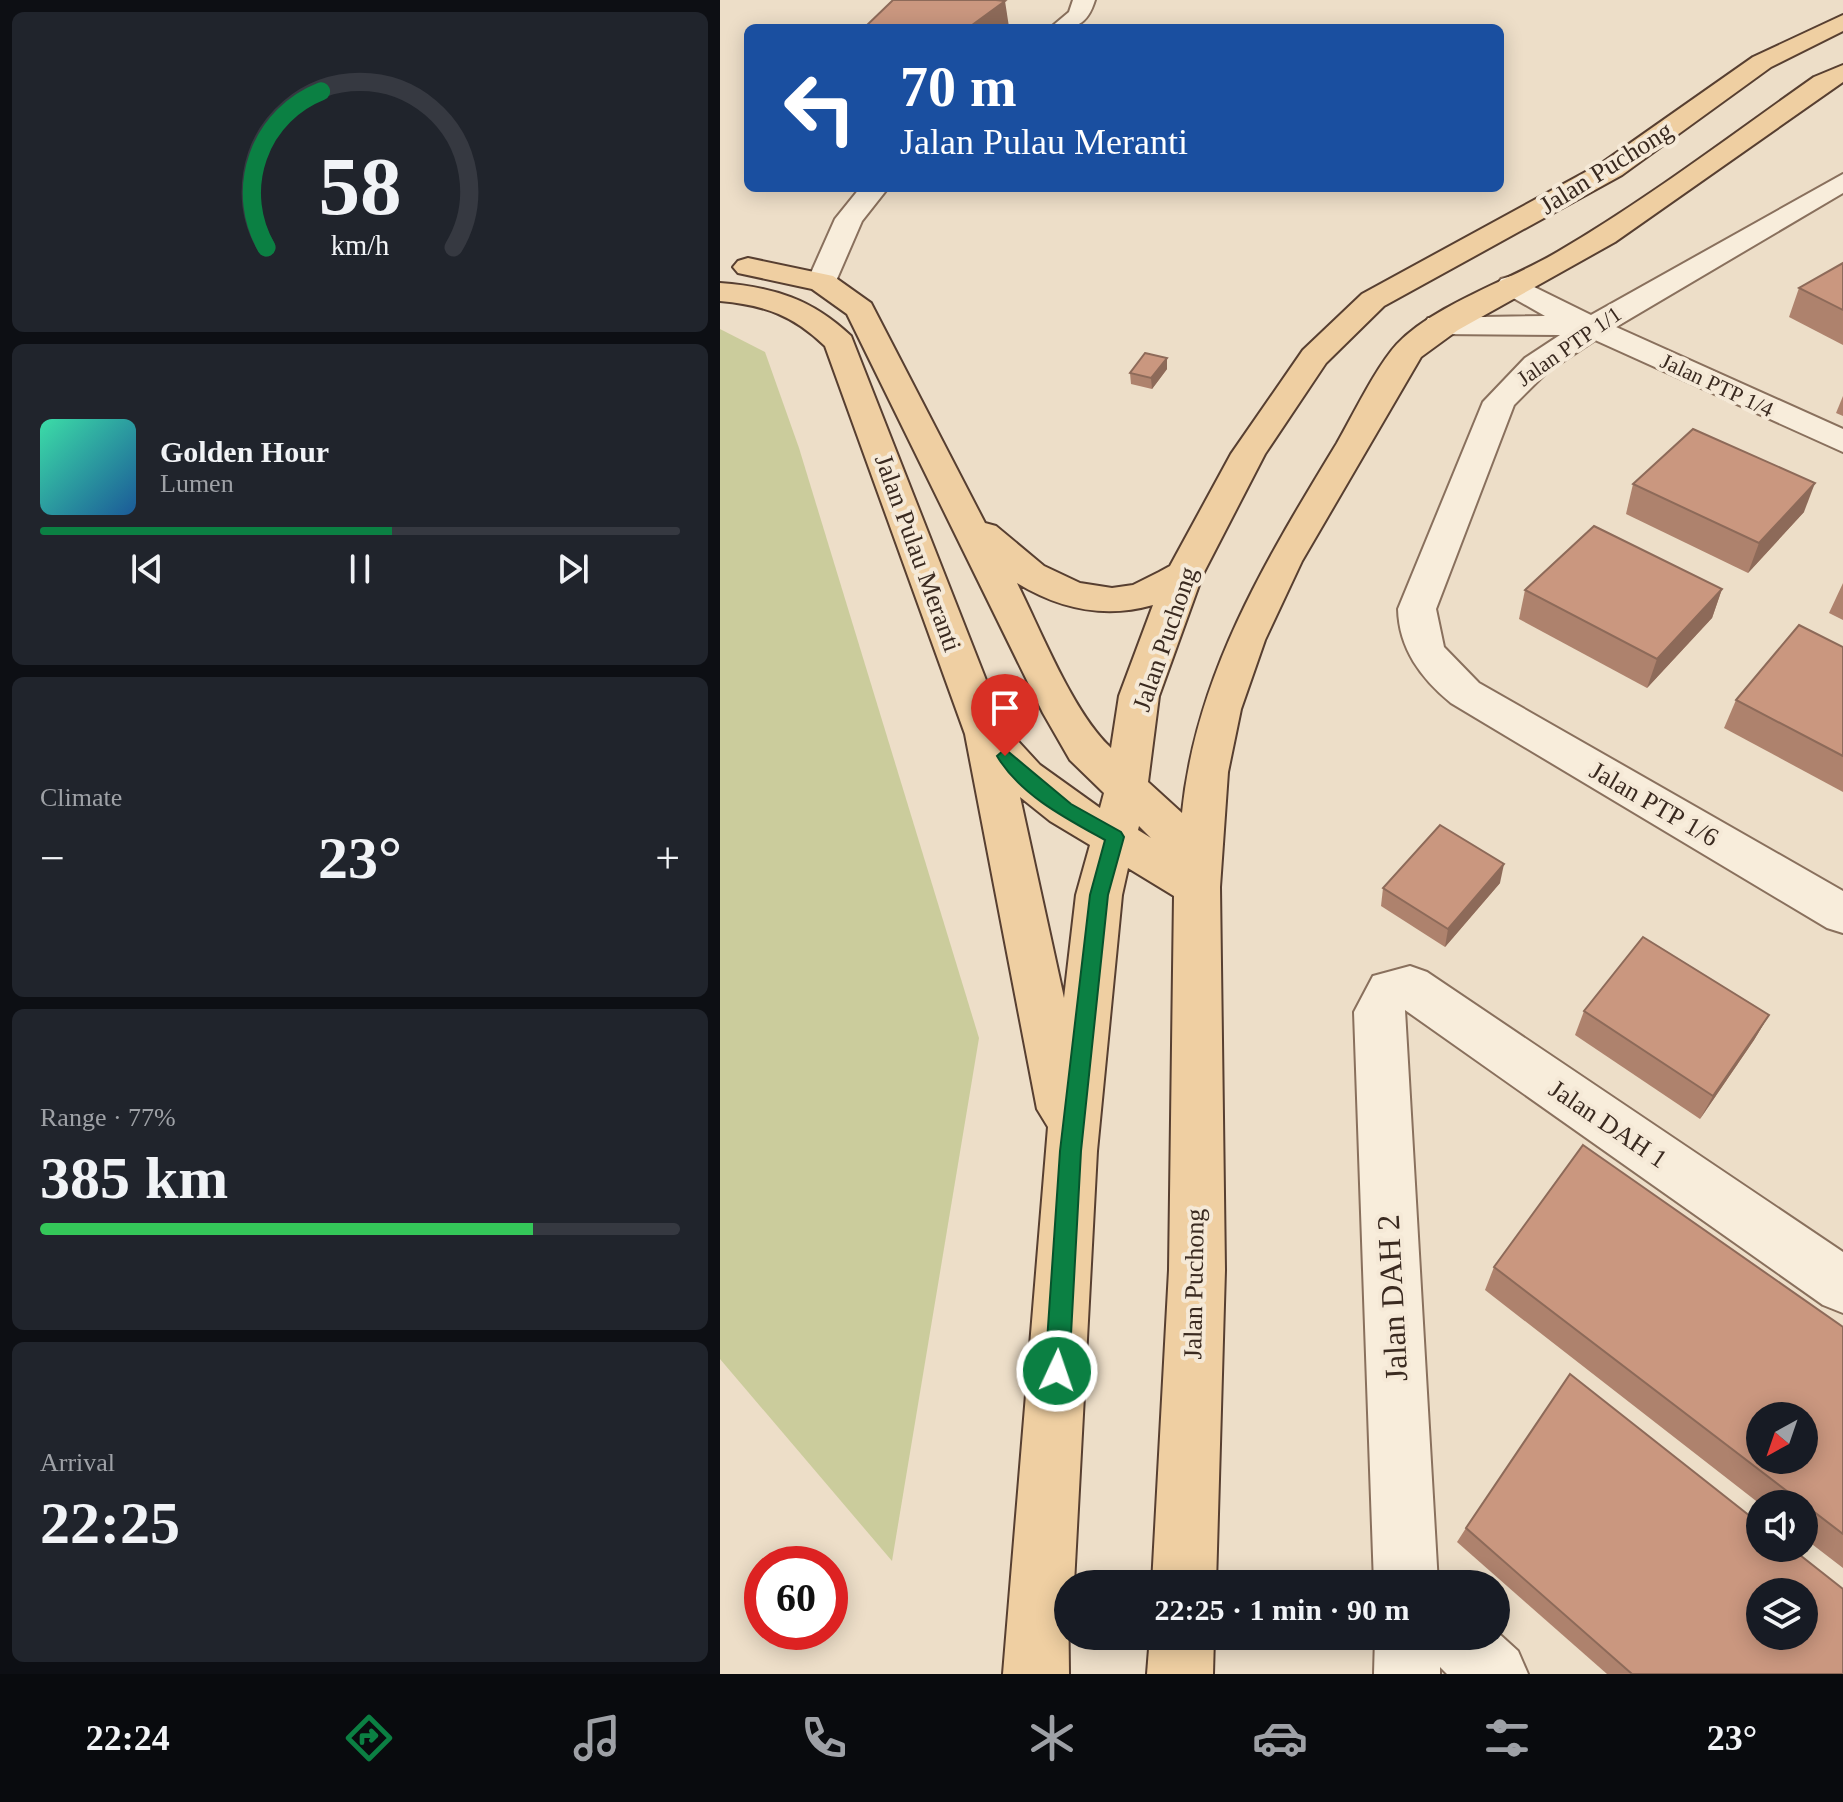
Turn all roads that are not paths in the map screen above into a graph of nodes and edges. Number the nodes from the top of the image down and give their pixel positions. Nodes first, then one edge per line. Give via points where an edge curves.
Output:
1 (1084, 0) edge
2 (1843, 22) edge
3 (1067, 24) edge
4 (1843, 72) edge
5 (1843, 182) edge
6 (871, 192) edge
7 (1491, 236) junction
8 (720, 268) edge
9 (822, 282) junction
10 (1512, 285) junction
11 (720, 292) edge
12 (1439, 325) junction
13 (1592, 328) junction
14 (1843, 442) edge
15 (956, 502) junction
16 (1184, 574) junction
17 (1465, 693) joint
18 (986, 734) junction
19 (1121, 814) junction
20 (1200, 873) junction
21 (1843, 914) edge
22 (1378, 1012) joint
23 (1071, 1151) junction
24 (1843, 1285) edge
25 (1185, 1570) edge
26 (1405, 1570) edge
27 (1181, 1650) edge
28 (1407, 1650) edge
29 (1469, 1650) edge
30 (1036, 1674) edge
31 (1180, 1674) edge
32 (1407, 1674) edge
33 (1495, 1674) edge

1 - 3 street via 1079,15
2 - 7 main road, Jalan Puchong via 1762,62 1612,169
4 - 10 main road, Jalan Puchong via 1629,220 1568,259
5 - 13 street, Jalan PTP 1/1
6 - 9 street via 849,219
7 - 10 main road via 1484,255 1488,267
7 - 16 main road, Jalan Puchong via 1373,300 1314,357 1248,454
8 - 9 main road, Jalan Pulau Meranti via 751,266
9 - 15 main road, Jalan Pulau Meranti via 860,309
10 - 12 main road, Jalan Puchong
10 - 13 street, Jalan PTP 1/4
11 - 18 main road, Jalan Pulau Meranti via 758,294 810,313 840,343
12 - 13 street
12 - 20 main road, Jalan Puchong via 1408,351 1387,382 1284,561 1246,640 1221,709 1207,772
13 - 14 street, Jalan PTP 1/4
13 - 17 street, Jalan PTP 1/1 via 1536,365 1499,402 1417,609 1416,632 1435,668
15 - 16 main road via 1000,553 1025,574 1060,590 1131,599
15 - 19 main road, Jalan Pulau Meranti via 1063,713
16 - 19 main road, Jalan Puchong via 1139,696
17 - 21 street, Jalan PTP 1/6
18 - 19 main road, Jalan Pulau Meranti via 1025,777 1065,809
18 - 23 main road
19 - 20 main road, Jalan Pulau Meranti
19 - 23 main road, Jalan Puchong via 1099,895
20 - 25 main road, Jalan Puchong via 1194,1008 1197,1270
22 - 24 street, Jalan DAH 1 via 1390,991 1410,987
22 - 26 street, Jalan DAH 2
23 - 30 main road, Jalan Puchong
27 - 31 main road
28 - 32 street
29 - 33 street

